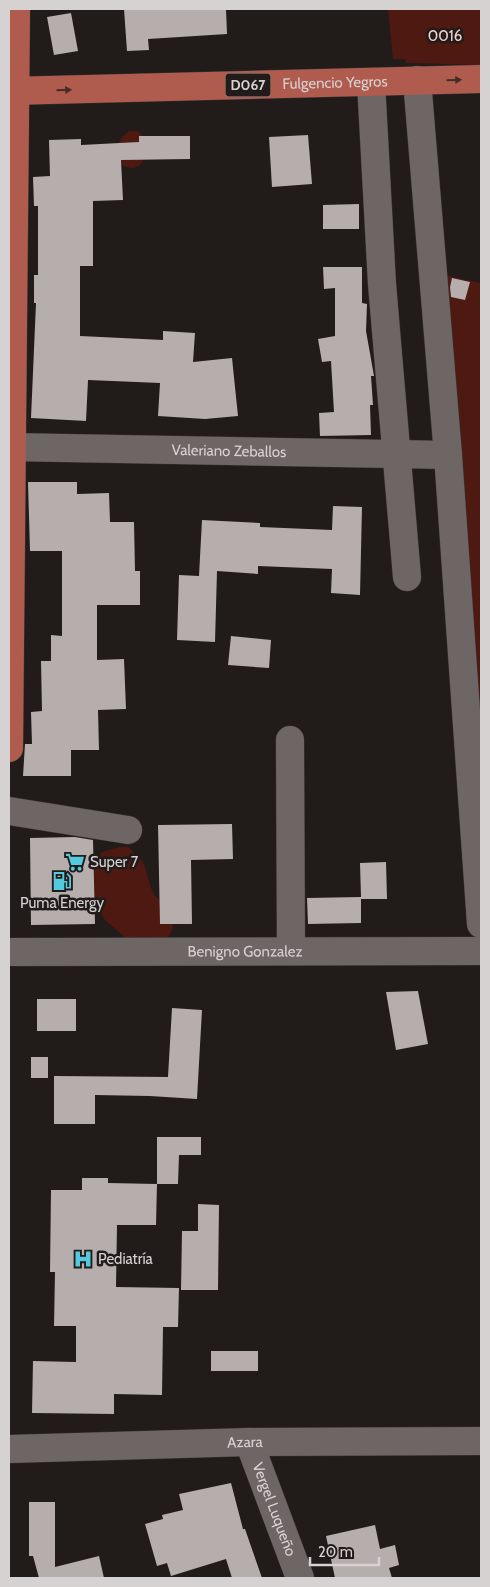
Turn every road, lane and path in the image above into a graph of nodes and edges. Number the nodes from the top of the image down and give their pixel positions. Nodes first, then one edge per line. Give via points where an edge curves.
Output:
1 (16, 9) edge
2 (481, 79) edge
3 (417, 80) junction
4 (371, 82) junction
5 (12, 91) edge
6 (11, 447) edge
7 (397, 452) junction
8 (448, 454) junction
9 (407, 577) dead end
10 (290, 740) dead end
11 (9, 748) edge
12 (9, 811) edge
13 (128, 830) dead end
14 (481, 924) edge
15 (291, 951) junction
16 (481, 951) edge
17 (9, 952) edge
18 (481, 1441) edge
19 (249, 1442) junction
20 (9, 1448) edge
21 (300, 1578) edge

1 - 5 main road
3 -> 2 main road, Fulgencio Yegros / D067
3 - 4 main road, Fulgencio Yegros / D067
3 - 8 street
5 -> 4 main road, Fulgencio Yegros / D067
4 - 7 street via 382,284
5 - 6 main road
6 - 7 street, Valeriano Zeballos
6 - 11 main road
7 - 8 street, Valeriano Zeballos
7 - 9 street
8 - 14 street
10 - 15 street
12 - 13 street
15 - 16 street, Benigno Gonzalez
15 - 17 street, Benigno Gonzalez
18 - 19 street, Azara
19 - 20 street, Azara
19 - 21 street, Vergel Luqueño

